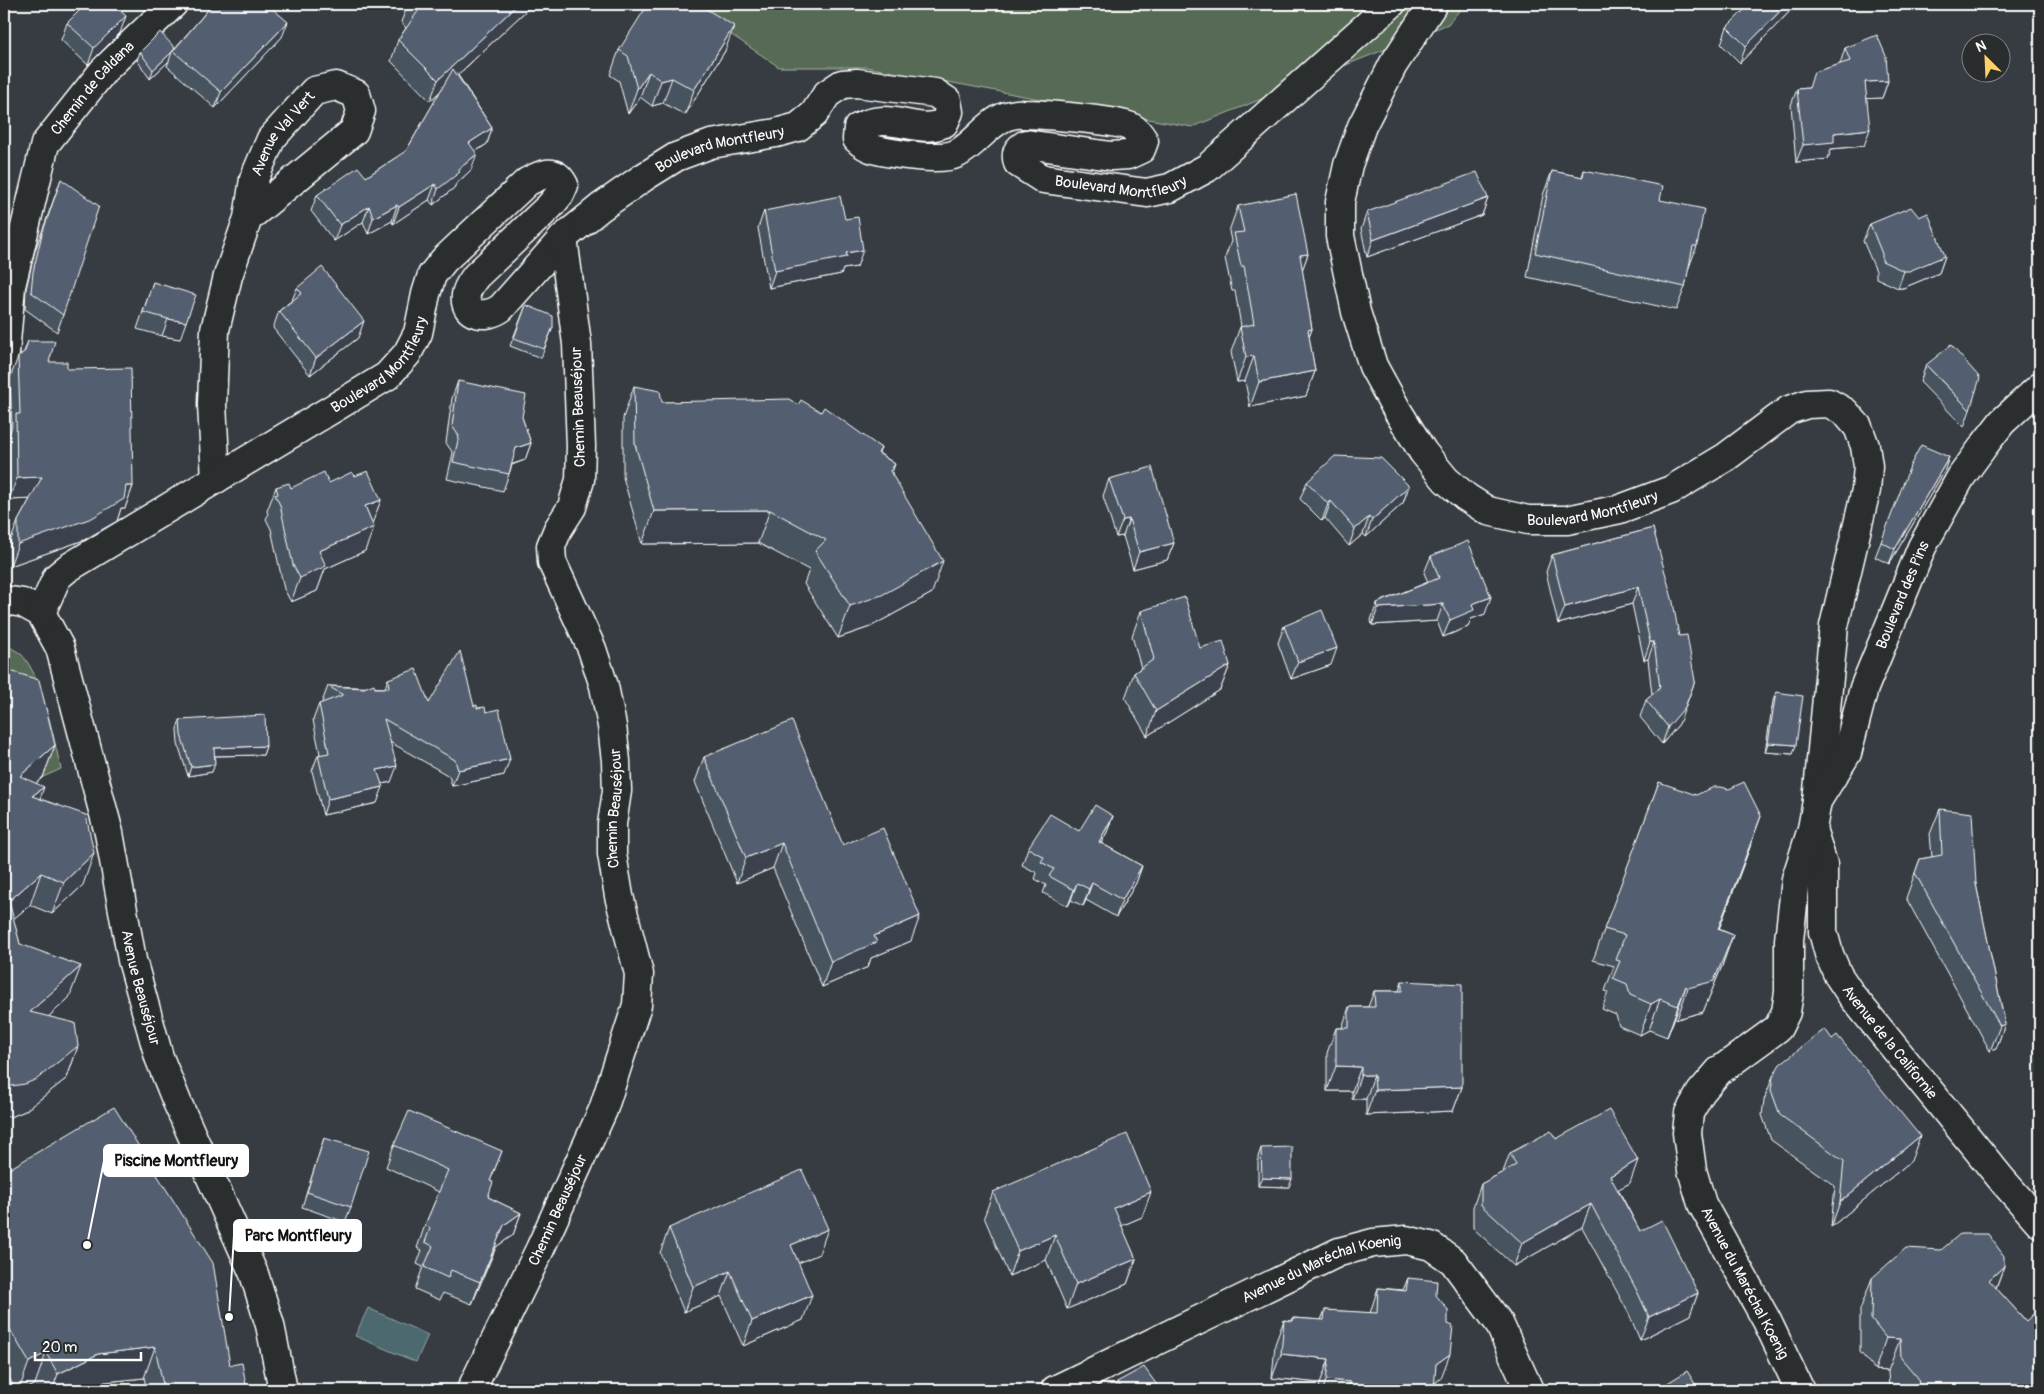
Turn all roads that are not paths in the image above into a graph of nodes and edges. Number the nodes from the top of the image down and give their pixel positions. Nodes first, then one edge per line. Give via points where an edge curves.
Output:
1 (173, 4) edge
2 (1391, 4) edge
3 (1432, 4) edge
4 (248, 218) junction
5 (563, 238) junction
6 (4, 364) edge
7 (2040, 387) edge
8 (216, 479) junction
9 (4, 600) edge
10 (41, 613) junction
11 (1817, 801) junction
12 (1812, 829) junction
13 (2040, 1223) edge
14 (283, 1390) edge
15 (471, 1390) edge
16 (1055, 1390) edge
17 (1529, 1390) edge
18 (1800, 1390) edge

1 - 6 street, Chemin de Caldana via 104,70 45,144 11,286
2 - 5 street, Boulevard Montfleury via 1207,168 1170,188 1147,193 1042,179 1018,163 1016,155 1026,144 1111,156 1128,155 1141,149 1144,141 1138,132 1130,126 1110,122 1020,113 1005,117 954,155 937,157 876,150 857,139 858,128 881,120 934,127 944,123 949,112 947,102 935,93 849,83 827,94 814,114 798,127 711,144 676,157 644,176
3 - 11 street, Boulevard Montfleury via 1393,65 1362,126 1348,165 1340,202 1340,236 1356,312 1373,366 1423,452 1446,480 1488,511 1528,520 1567,520 1620,509 1670,490 1726,457 1789,410 1807,404 1829,403 1845,412 1858,427 1868,466 1866,490 1834,626
4 - 4 street, Avenue Val Vert via 254,178 270,139 314,91 336,86 356,94 361,111 354,131
4 - 8 street, Avenue Val Vert via 228,276 215,330 212,404
5 - 8 street, Boulevard Montfleury via 494,314 486,316 472,311 466,296 476,276 560,194 564,185 560,177 552,173 538,176 527,182 432,275 418,333 407,354 387,376
5 - 15 street, Chemin Beauséjour via 577,344 580,480 572,508 551,546 552,562 592,649 604,686 616,761 612,854 639,974 637,1005 603,1110
7 - 11 street, Boulevard des Pins via 2002,422 1985,444 1961,477 1922,547 1864,688 1847,753
8 - 10 street, Boulevard Montfleury via 68,568 58,578
9 - 10 street via 23,603
10 - 14 street, Avenue Beauséjour via 60,648 67,672 108,833 132,960 159,1057 254,1274 270,1325
11 - 12 street, Boulevard des Pins
12 - 13 street, Avenue de la Californie via 1823,864 1823,932 1828,954 1838,975 1990,1166
12 - 18 street, Avenue du Maréchal Koenig via 1796,879 1786,1012 1778,1028 1719,1071 1701,1092 1690,1113 1687,1133 1692,1170 1702,1204 1767,1321
16 - 17 street, Avenue du Maréchal Koenig via 1339,1252 1406,1240 1431,1246 1458,1268 1500,1323

